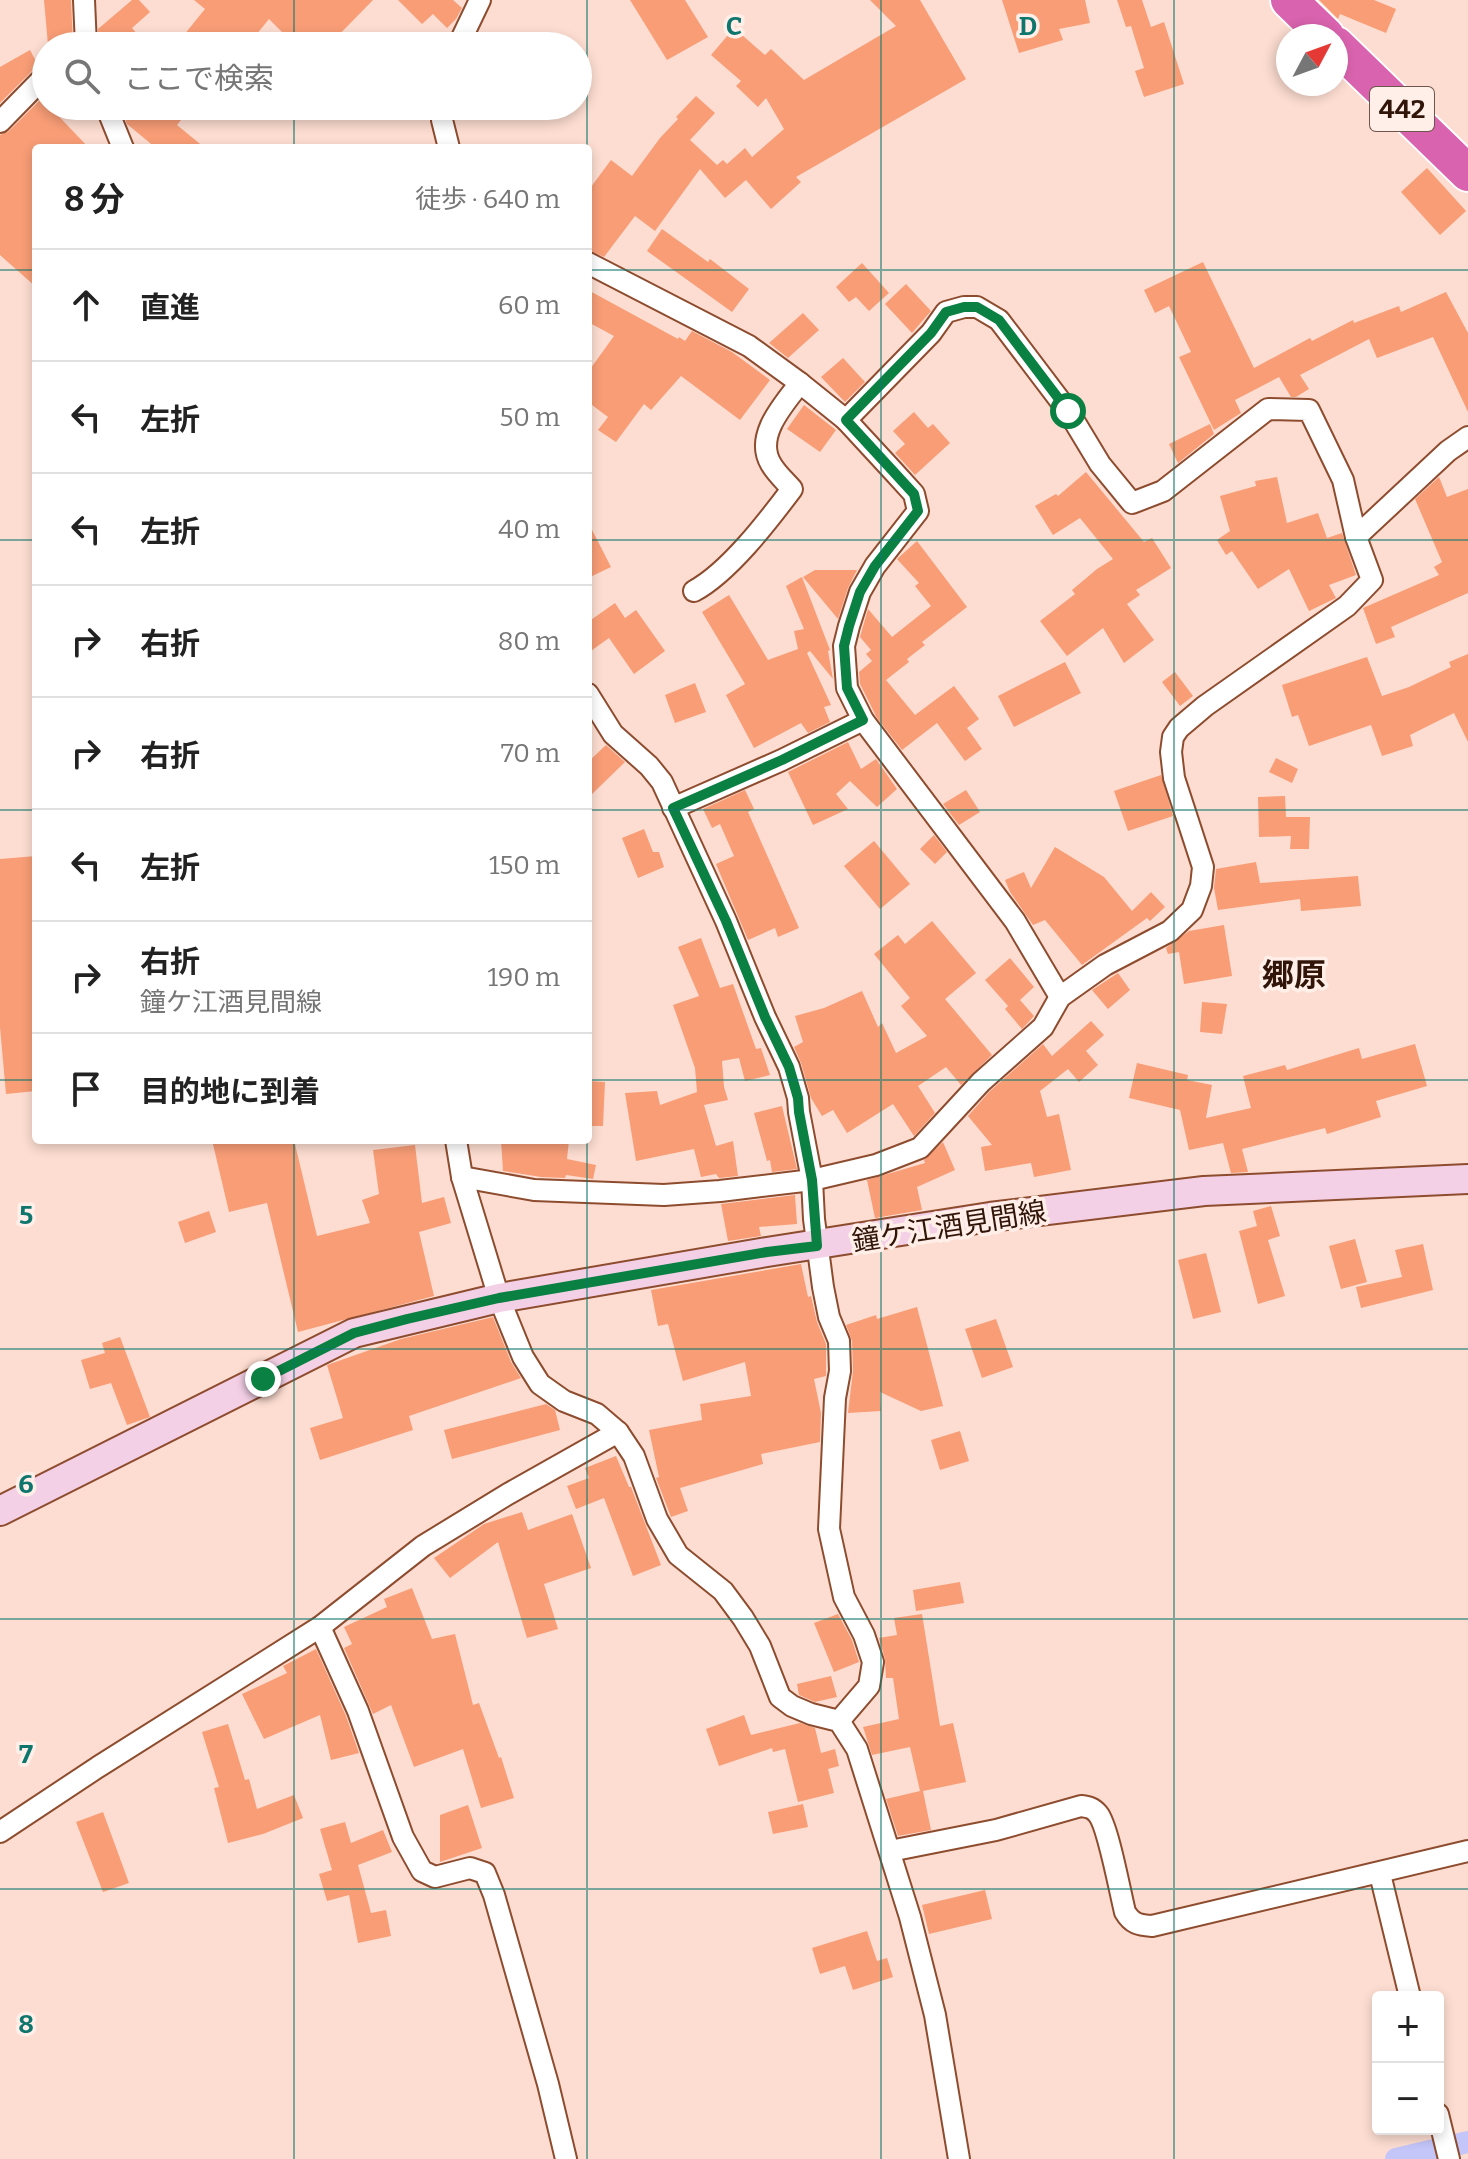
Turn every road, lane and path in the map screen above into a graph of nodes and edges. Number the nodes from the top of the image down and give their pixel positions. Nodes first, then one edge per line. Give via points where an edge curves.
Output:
1 (84, 0) edge
2 (480, 0) edge
3 (1289, 0) edge
4 (1314, 24) edge
5 (85, 32) edge
6 (465, 32) edge
7 (1348, 57) edge
8 (32, 89) edge
9 (112, 120) edge
10 (442, 120) edge
11 (0, 122) edge
12 (121, 144) edge
13 (448, 144) edge
14 (1468, 173) edge
15 (592, 265) edge
16 (800, 383) junction
17 (846, 420) junction
18 (1468, 437) edge
19 (1356, 537) junction
20 (694, 591) dead end
21 (592, 700) edge
22 (863, 720) junction
23 (673, 808) junction
24 (1060, 997) junction
25 (457, 1144) edge
26 (462, 1177) junction
27 (1468, 1179) edge
28 (812, 1180) junction
29 (817, 1246) junction
30 (499, 1298) junction
31 (618, 1432) junction
32 (0, 1511) edge
33 (320, 1627) junction
34 (839, 1721) junction
35 (0, 1832) edge
36 (890, 1851) junction
37 (1468, 1851) edge
38 (1380, 1874) junction
39 (1409, 1991) edge
40 (566, 2159) edge
41 (959, 2159) edge

1 - 5 street
2 - 6 street
3 - 4 highway
7 - 14 highway, 442
8 - 11 street
9 - 12 street
10 - 13 street
15 - 16 street via 749,346
16 - 17 street
16 - 20 street via 767,435 772,466 792,489 758,533
17 - 19 street via 946,312 977,307 999,320 1132,503 1163,491 1268,409 1309,410 1343,480
17 - 22 street via 914,494 918,511 875,566 849,626 844,646 847,688
18 - 19 street
19 - 24 street via 1372,580 1356,598 1205,706 1173,737 1174,778 1203,867 1192,910 1170,931 1105,965
21 - 23 street via 613,734 662,782
22 - 23 street
22 - 24 street via 1015,921
23 - 28 street via 789,1067
24 - 28 street via 1043,1027 981,1082 920,1148
25 - 26 street
26 - 28 street via 534,1190 664,1195
26 - 30 street
27 - 29 main road, 鐘ケ江酒見間線 via 1204,1191 990,1217
28 - 29 street
29 - 30 main road, 鐘ケ江酒見間線
29 - 34 street via 829,1317 839,1341 829,1529 844,1597 873,1662 869,1686
30 - 31 street via 540,1384 597,1414
30 - 32 main road, 鐘ケ江酒見間線 via 354,1333
31 - 33 street via 423,1546
31 - 34 street via 678,1555 723,1591 743,1618 780,1697 811,1714
33 - 35 street
33 - 40 street via 358,1711 403,1837 422,1871 435,1877 470,1868 485,1873
34 - 36 street via 857,1749
36 - 38 street via 1088,1807 1105,1826 1125,1912 1138,1925 1152,1926
36 - 41 street via 935,2015
37 - 38 street
38 - 39 street

